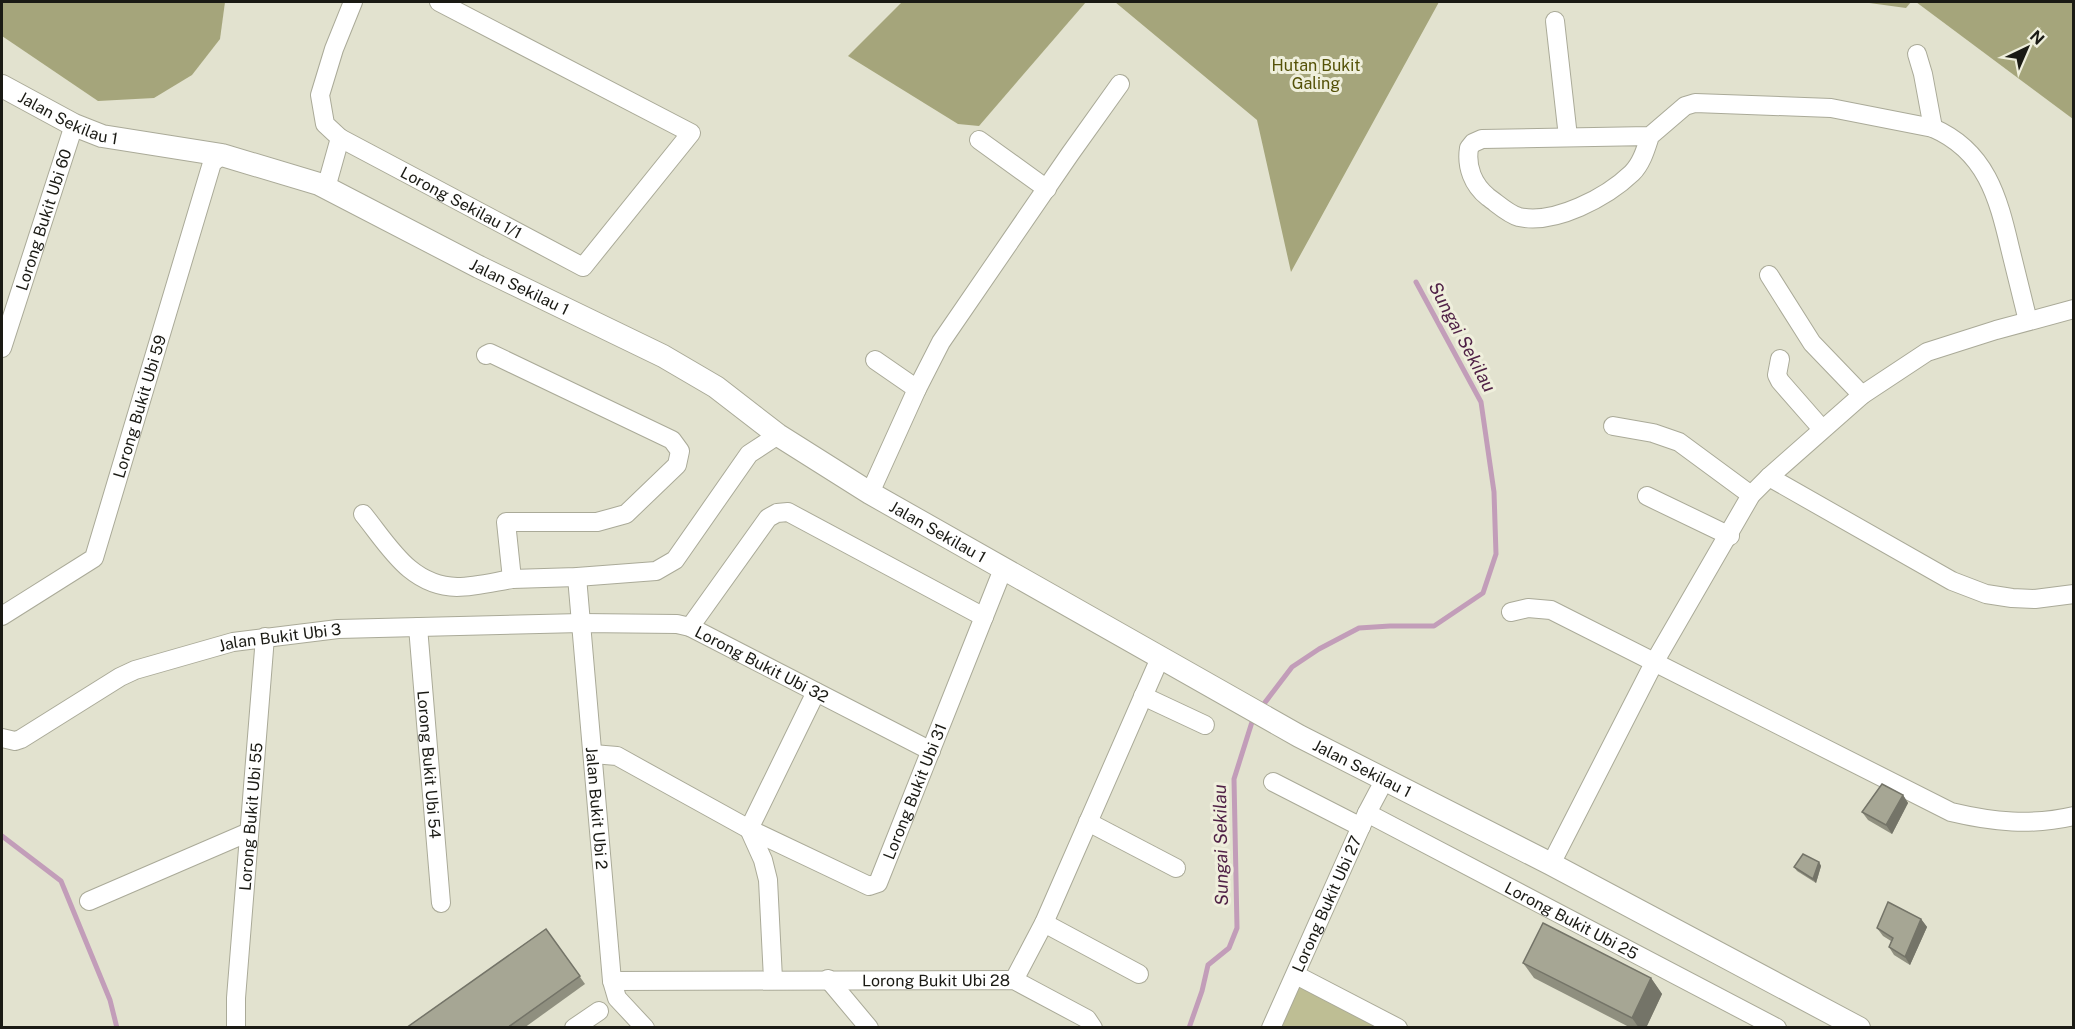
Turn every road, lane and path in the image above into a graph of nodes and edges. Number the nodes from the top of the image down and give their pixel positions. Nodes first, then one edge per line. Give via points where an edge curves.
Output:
1 (353, 2) edge
2 (439, 2) edge
3 (1555, 21) dead end
4 (1917, 54) dead end
5 (1120, 84) dead end
6 (2, 86) edge
7 (74, 126) junction
8 (1933, 128) junction
9 (1650, 135) junction
10 (1568, 137) junction
11 (340, 138) junction
12 (979, 141) dead end
13 (222, 155) junction
14 (326, 188) junction
15 (1047, 189) junction
16 (1769, 275) dead end
17 (2073, 309) edge
18 (2028, 321) junction
19 (2, 348) edge
20 (486, 355) dead end
21 (1780, 359) dead end
22 (875, 360) dead end
23 (917, 389) junction
24 (1862, 395) junction
25 (1613, 426) dead end
26 (1822, 429) junction
27 (778, 435) junction
28 (1769, 477) junction
29 (870, 493) junction
30 (1751, 495) junction
31 (1647, 496) dead end
32 (363, 514) dead end
33 (1730, 536) junction
34 (1003, 569) junction
35 (577, 578) junction
36 (512, 579) junction
37 (2073, 594) edge
38 (1511, 612) dead end
39 (2, 616) edge
40 (984, 617) junction
41 (581, 623) junction
42 (418, 627) junction
43 (690, 627) junction
44 (265, 637) junction
45 (1160, 657) junction
46 (1655, 661) junction
47 (816, 692) junction
48 (1143, 696) junction
49 (1204, 725) dead end
50 (2, 738) edge
51 (931, 751) junction
52 (592, 754) junction
53 (1384, 779) junction
54 (1273, 782) dead end
55 (2073, 816) edge
56 (1364, 820) junction
57 (1088, 822) junction
58 (749, 829) junction
59 (249, 832) junction
60 (1551, 864) junction
61 (1176, 868) dead end
62 (89, 901) dead end
63 (441, 903) dead end
64 (1044, 923) junction
65 (1139, 974) dead end
66 (1296, 975) junction
67 (773, 979) junction
68 (828, 979) junction
69 (1014, 980) junction
70 (612, 981) junction
71 (599, 1011) dead end
72 (236, 1028) edge
73 (574, 1028) edge
74 (645, 1028) edge
75 (869, 1028) edge
76 (1093, 1028) edge
77 (1271, 1028) edge
78 (1398, 1028) edge
79 (1777, 1028) edge
80 (1859, 1028) edge

1 - 11 street via 320,95 325,124
2 - 11 street, Lorong Sekilau 1/1 via 691,133 583,267
3 - 10 street
4 - 8 street
5 - 15 street
6 - 7 street, Jalan Sekilau 1
7 - 13 street, Jalan Sekilau 1 via 120,140
7 - 19 street, Lorong Bukit Ubi 60
8 - 9 street via 1831,108 1695,103 1685,106
8 - 18 street via 1966,149 1991,182
9 - 10 street
9 - 10 street via 1643,157 1619,183 1579,208 1543,218 1512,214 1479,188 1470,170 1469,148 1482,139
11 - 14 street
12 - 15 street
13 - 14 street, Jalan Sekilau 1
13 - 39 street, Lorong Bukit Ubi 59 via 212,163 94,558
14 - 27 street, Jalan Sekilau 1 via 663,356 716,387
15 - 23 street via 941,342
16 - 24 street via 1812,342
17 - 18 street
18 - 24 street via 1927,352
20 - 36 street via 490,353 672,440 680,451 677,465 626,514 597,522 506,522
21 - 26 street via 1780,381
22 - 23 street
23 - 29 street
24 - 26 street
25 - 30 street via 1678,442
26 - 28 street
27 - 29 street, Jalan Sekilau 1
27 - 35 street via 749,454 675,560 656,571
28 - 30 street
28 - 37 street via 1952,581 1986,594 2012,598
29 - 34 street, Jalan Sekilau 1
30 - 33 street
31 - 33 street
32 - 36 street via 410,571 431,584 459,587
33 - 46 street
34 - 40 street, Lorong Bukit Ubi 31
34 - 45 street, Jalan Sekilau 1
35 - 36 street
35 - 41 street, Jalan Bukit Ubi 2
38 - 46 street via 1551,609
40 - 43 street via 788,512 768,518
40 - 51 street, Lorong Bukit Ubi 31
41 - 42 street, Jalan Bukit Ubi 3
41 - 43 street, Lorong Bukit Ubi 32
41 - 52 street, Jalan Bukit Ubi 2
42 - 44 street, Jalan Bukit Ubi 3 via 338,629
42 - 63 street, Lorong Bukit Ubi 54
43 - 47 street, Lorong Bukit Ubi 32
44 - 50 street, Jalan Bukit Ubi 3 via 233,642 135,670 21,739
44 - 59 street, Lorong Bukit Ubi 55
45 - 48 street, Lorong Bukit Ubi 28
45 - 53 street, Jalan Sekilau 1
46 - 55 street via 1951,812 2009,823
46 - 60 street
47 - 51 street, Lorong Bukit Ubi 32
47 - 58 street
48 - 49 street
48 - 57 street, Lorong Bukit Ubi 28
51 - 58 street, Lorong Bukit Ubi 31 via 878,883 869,886
52 - 58 street, Lorong Bukit Ubi 31 via 617,756
52 - 70 street, Jalan Bukit Ubi 2
53 - 56 street, Lorong Bukit Ubi 27
53 - 60 street, Jalan Sekilau 1
54 - 56 street, Lorong Bukit Ubi 25
56 - 66 street, Lorong Bukit Ubi 27
56 - 79 street, Lorong Bukit Ubi 25
57 - 61 street
57 - 64 street, Lorong Bukit Ubi 28
58 - 67 street via 768,880
59 - 62 street
59 - 72 street, Lorong Bukit Ubi 55
60 - 80 street, Jalan Sekilau 1
64 - 65 street
64 - 69 street, Lorong Bukit Ubi 28
66 - 77 street, Lorong Bukit Ubi 27
66 - 78 street
67 - 68 street, Lorong Bukit Ubi 28
67 - 70 street, Lorong Bukit Ubi 28
68 - 69 street, Lorong Bukit Ubi 28
68 - 75 street
69 - 76 street via 1087,1019
70 - 74 street, Jalan Bukit Ubi 2 via 617,998
71 - 73 street

